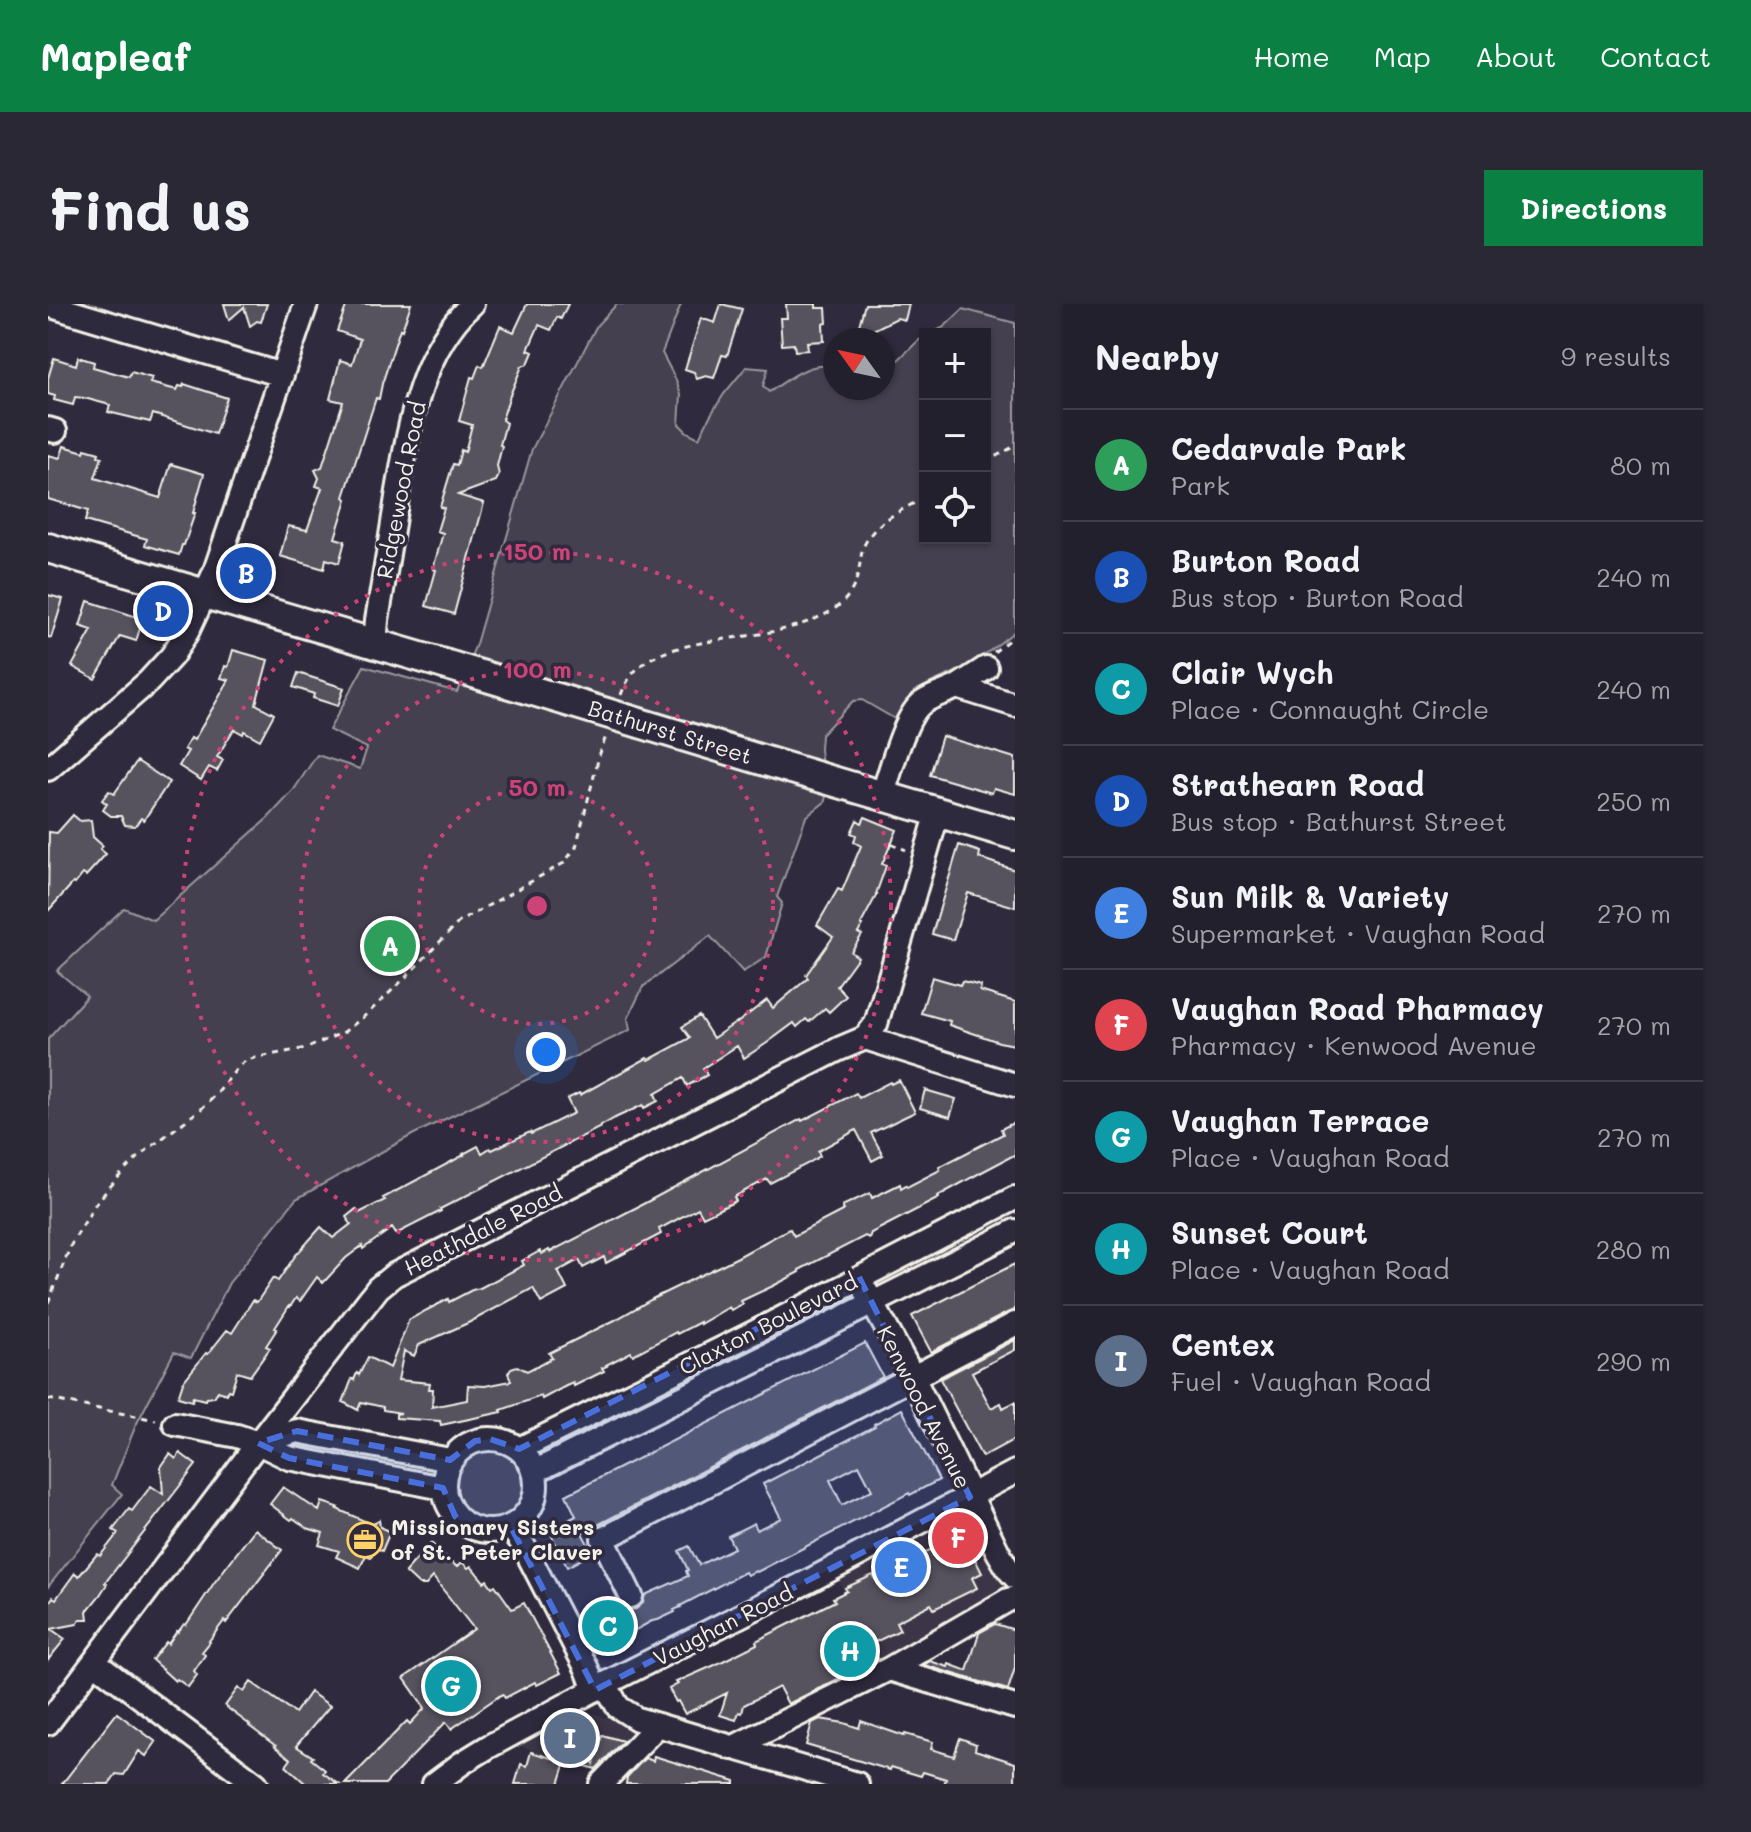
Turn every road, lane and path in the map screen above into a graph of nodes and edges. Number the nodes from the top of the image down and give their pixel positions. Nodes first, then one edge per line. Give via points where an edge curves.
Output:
1 (306, 304) edge
2 (472, 304) edge
3 (48, 305) edge
4 (282, 375) junction
5 (1015, 446) edge
6 (991, 459) edge
7 (919, 500) edge
8 (48, 548) edge
9 (204, 594) junction
10 (1015, 635) edge
11 (375, 644) junction
12 (987, 662) joint
13 (957, 687) junction
14 (620, 698) dead end
15 (1015, 705) edge
16 (610, 727) dead end
17 (48, 769) edge
18 (882, 796) junction
19 (938, 812) junction
20 (1015, 835) edge
21 (891, 843) dead end
22 (908, 851) dead end
23 (865, 1038) junction
24 (1015, 1085) edge
25 (1015, 1198) edge
26 (1015, 1231) edge
27 (859, 1277) junction
28 (48, 1303) edge
29 (873, 1304) junction
30 (1015, 1324) edge
31 (913, 1377) junction
32 (48, 1399) edge
33 (175, 1424) joint
34 (258, 1443) junction
35 (519, 1449) junction
36 (450, 1460) junction
37 (534, 1472) junction
38 (1015, 1472) edge
39 (443, 1488) junction
40 (970, 1497) junction
41 (511, 1527) junction
42 (1015, 1577) edge
43 (631, 1596) dead end
44 (1015, 1598) edge
45 (94, 1662) junction
46 (889, 1669) junction
47 (600, 1687) junction
48 (1015, 1707) edge
49 (48, 1723) edge
50 (658, 1725) junction
51 (732, 1748) junction
52 (256, 1784) edge
53 (434, 1784) edge
54 (601, 1784) edge
55 (857, 1784) edge

1 - 4 street
2 - 11 street, Ridgewood Road via 427,369 414,409
3 - 4 street
4 - 9 street
5 - 6 path
7 - 14 path via 875,529 864,545 849,595 832,611 795,626 655,656 637,669
8 - 9 main road, Bathurst Street
9 - 11 main road, Bathurst Street
9 - 17 street via 187,632 149,681
10 - 12 path
11 - 18 main road, Bathurst Street, bridge
12 - 13 street
13 - 15 street
13 - 18 street via 921,703 912,715
16 - 28 path via 576,847 564,863 459,922 344,1032 307,1048 245,1061 216,1095 123,1172 96,1203 71,1245
18 - 19 main road, Bathurst Street
19 - 20 main road, Bathurst Street
19 - 23 street via 876,1024
21 - 22 path
23 - 24 street
23 - 34 street, Heathdale Road via 394,1275 378,1288
25 - 27 street, Claxton Boulevard
26 - 29 street, Claxton Boulevard
27 - 29 street, Kenwood Avenue
27 - 35 street, Claxton Boulevard
29 - 31 street, Kenwood Avenue
29 - 37 street, Claxton Boulevard
30 - 31 street
31 - 40 street, Kenwood Avenue
31 - 43 street via 603,1539
32 - 33 path
33 - 34 street
34 - 36 street via 297,1431
34 - 39 street via 289,1458
34 - 45 street, Heathdale Road
35 - 36 street via 506,1441 475,1441
35 - 37 street
36 - 39 street
37 - 41 street via 532,1504
38 - 40 street, Vaughan Road
39 - 41 street via 447,1503 466,1526 481,1531
40 - 42 street, Kenwood Avenue
40 - 47 street, Vaughan Road
41 - 47 street
44 - 46 street
45 - 49 street, Heathdale Road
45 - 52 street
46 - 48 street
46 - 51 street
47 - 50 street via 618,1707
47 - 53 street, Vaughan Road via 488,1747
50 - 51 street
50 - 54 street
51 - 55 street

